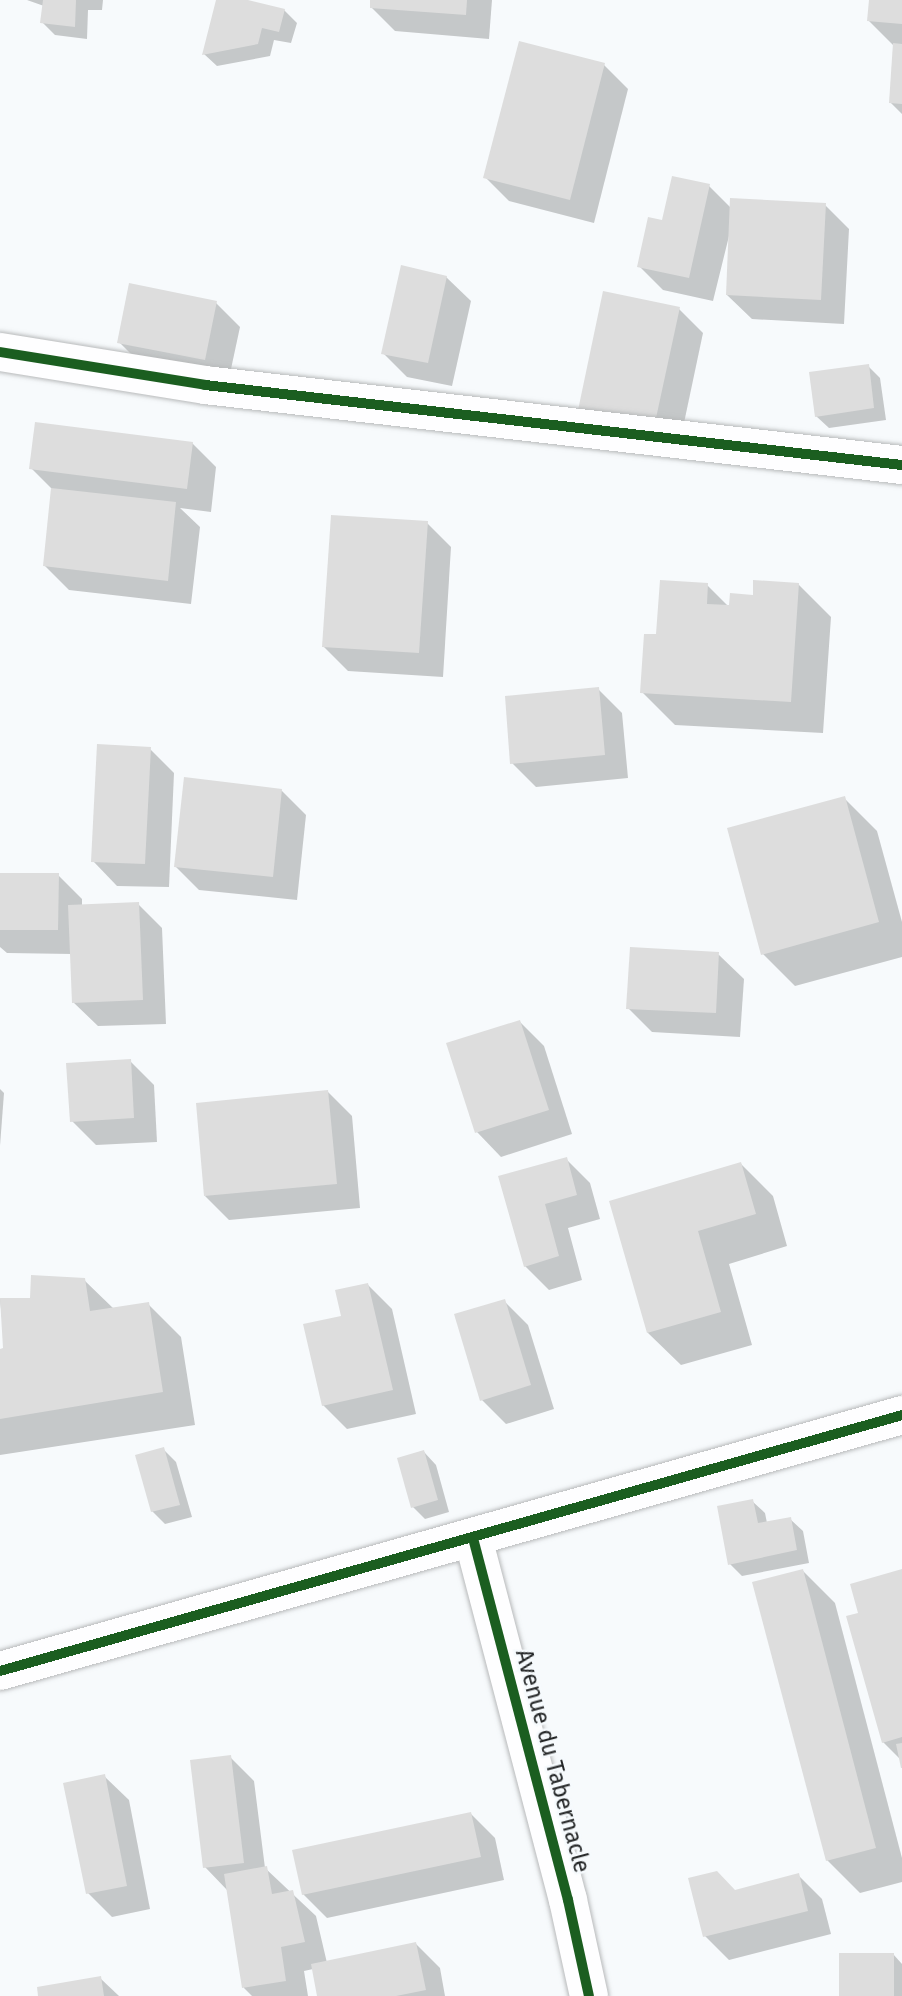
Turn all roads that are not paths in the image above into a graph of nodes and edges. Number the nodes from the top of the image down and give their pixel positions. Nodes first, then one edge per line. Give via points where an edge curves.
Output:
1 (0, 352) edge
2 (902, 466) edge
3 (902, 1415) edge
4 (473, 1538) junction
5 (0, 1671) edge
6 (589, 1996) edge

1 - 2 street via 205,385
3 - 4 street
4 - 5 street
4 - 6 street, Avenue du Tabernacle

